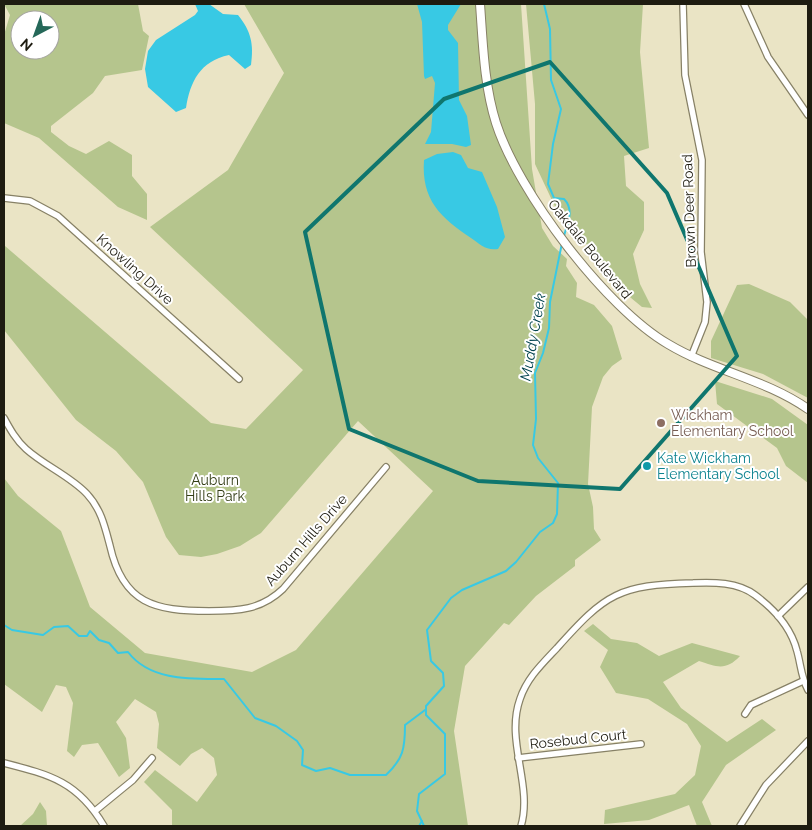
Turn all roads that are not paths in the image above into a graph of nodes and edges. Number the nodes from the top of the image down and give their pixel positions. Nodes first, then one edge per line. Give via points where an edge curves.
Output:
1 (480, 4) edge
2 (683, 4) edge
3 (744, 4) edge
4 (808, 115) edge
5 (4, 198) edge
6 (691, 357) junction
7 (239, 379) dead end
8 (808, 409) edge
9 (4, 418) edge
10 (386, 467) dead end
11 (808, 587) edge
12 (778, 616) junction
13 (804, 681) junction
14 (808, 690) edge
15 (745, 714) dead end
16 (808, 741) edge
17 (641, 744) dead end
18 (152, 758) dead end
19 (518, 758) junction
20 (4, 763) edge
21 (94, 811) junction
22 (104, 826) edge
23 (521, 826) edge
24 (740, 826) edge

1 - 6 main road, Oakdale Boulevard via 485,66 496,124 517,172 577,256 625,312
2 - 6 street, Brown Deer Road via 685,75 702,160 701,252 707,302 704,327
3 - 4 street via 768,56
5 - 7 street, Knowling Drive via 30,201 58,216
6 - 8 main road, Oakdale Boulevard via 769,386
9 - 10 street, Auburn Hills Drive via 26,448 79,486 94,502 104,522 113,561 130,588 150,604 169,610 236,612 272,598
11 - 12 street
12 - 13 street via 794,639
12 - 19 street via 753,593 722,584 648,585 612,596 586,615 528,682 516,712
13 - 14 street
13 - 15 street via 751,705
16 - 24 street via 766,785
17 - 19 street, Rosebud Court
18 - 21 street via 133,780
19 - 23 street via 524,807
20 - 21 street via 60,780 73,788
21 - 22 street

